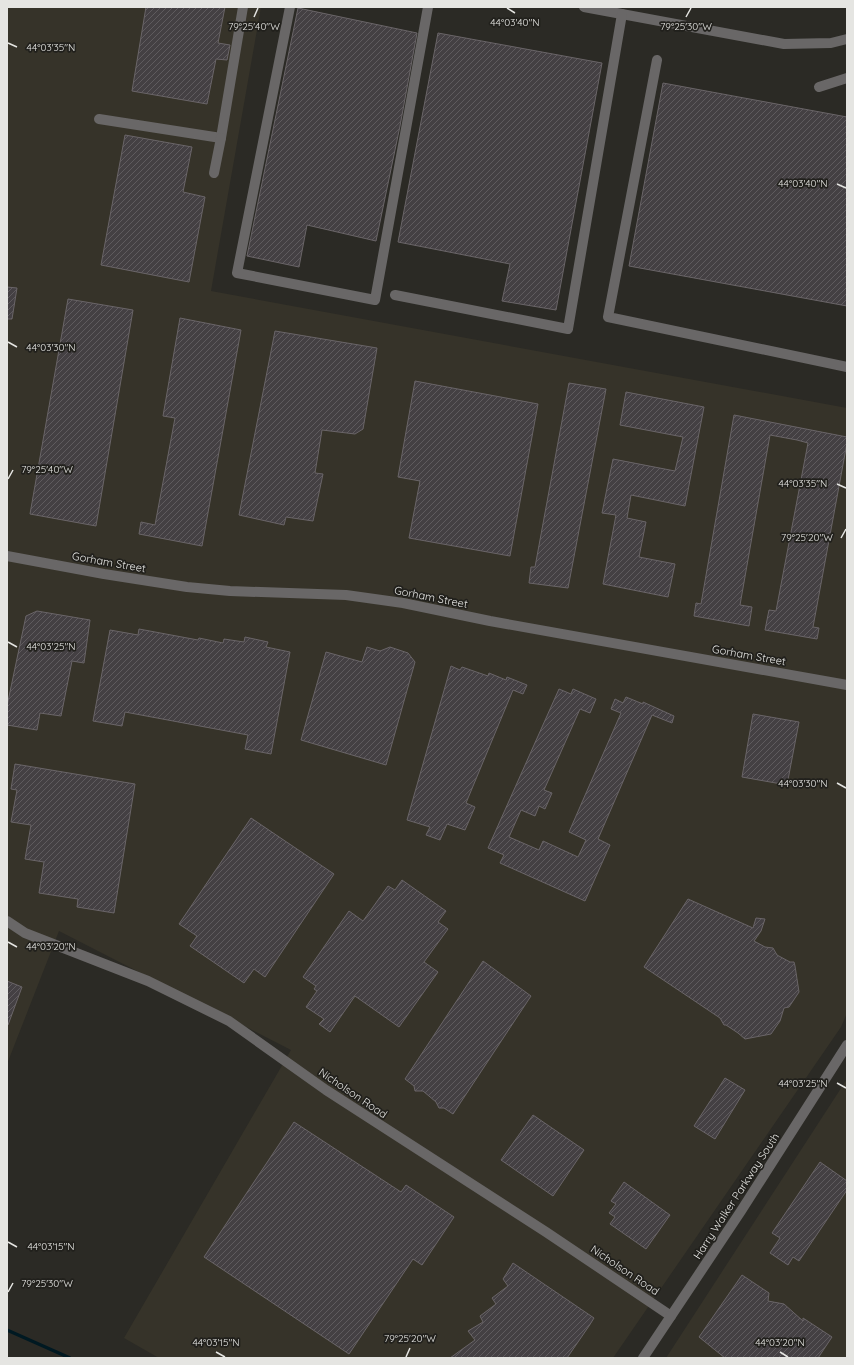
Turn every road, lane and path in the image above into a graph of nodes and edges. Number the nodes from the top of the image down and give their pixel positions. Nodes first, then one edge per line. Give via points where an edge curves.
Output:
1 (243, 7) edge
2 (290, 7) edge
3 (428, 7) edge
4 (584, 7) edge
5 (622, 14) junction
6 (847, 39) edge
7 (657, 60) dead end
8 (847, 78) edge
9 (819, 87) dead end
10 (99, 119) dead end
11 (221, 138) junction
12 (214, 173) dead end
13 (395, 295) dead end
14 (847, 367) edge
15 (7, 556) edge
16 (847, 685) edge
17 (7, 921) edge
18 (847, 1045) edge
19 (671, 1316) junction
20 (642, 1358) edge

1 - 11 street
2 - 3 street via 237,273 375,300
4 - 5 street
5 - 6 street via 784,44 831,43
5 - 13 street via 568,329
7 - 14 street via 608,317
8 - 9 street
10 - 11 street
11 - 12 street
15 - 16 street, Gorham Street via 188,587 346,595 402,603
17 - 19 street, Nicholson Road via 25,932 148,981 229,1020 326,1090
18 - 19 street, Harry Walker Parkway South
19 - 20 street, Harry Walker Parkway South

